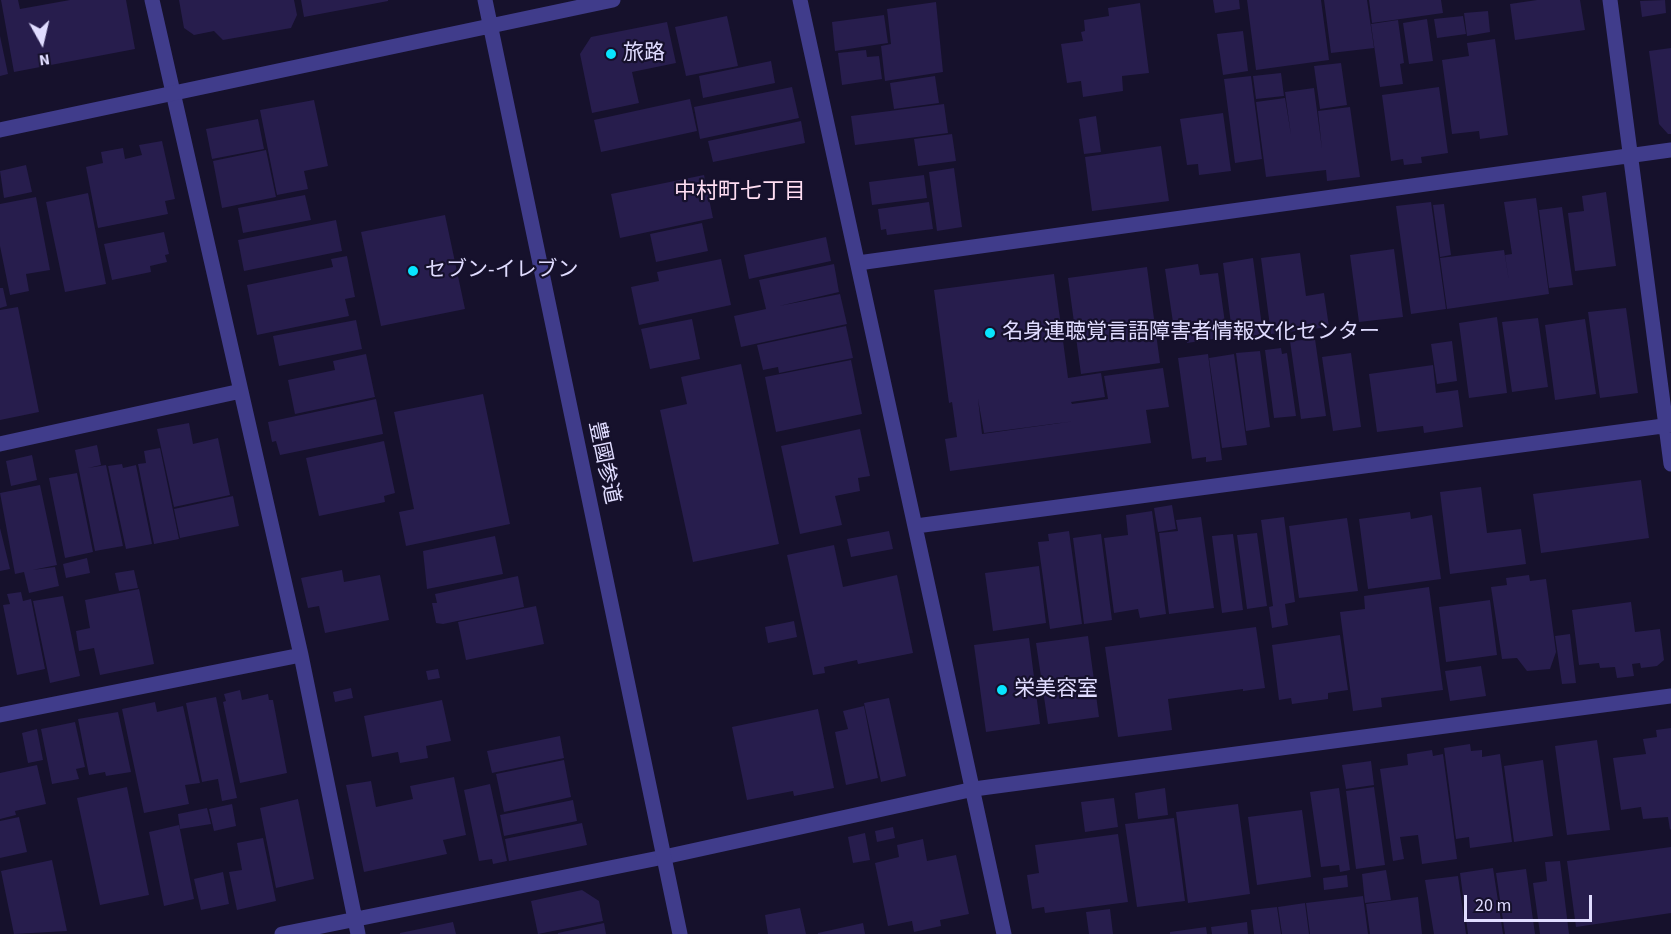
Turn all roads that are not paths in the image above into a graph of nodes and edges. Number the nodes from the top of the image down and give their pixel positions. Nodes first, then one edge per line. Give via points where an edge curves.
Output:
1 (152, 0) edge
2 (485, 0) edge
3 (613, 0) edge
4 (800, 0) edge
5 (1610, 0) edge
6 (490, 28) junction
7 (173, 94) junction
8 (0, 130) edge
9 (1671, 150) edge
10 (1630, 155) junction
11 (858, 263) junction
12 (241, 391) junction
13 (1669, 425) edge
14 (0, 444) edge
15 (1671, 464) edge
16 (916, 526) junction
17 (301, 655) junction
18 (1671, 696) edge
19 (0, 716) edge
20 (974, 789) junction
21 (664, 857) junction
22 (356, 927) edge
23 (282, 934) edge
24 (680, 934) edge
25 (1005, 934) edge

1 - 7 street
2 - 6 street, 豊國参道
3 - 6 street
4 - 11 street
5 - 10 street
6 - 7 street
6 - 21 street, 豊國参道
7 - 8 street
7 - 12 street
9 - 10 street
10 - 11 street
10 - 13 street
11 - 16 street
12 - 14 street
12 - 17 street
13 - 15 street
13 - 16 street
16 - 20 street
17 - 19 street
17 - 22 street
18 - 20 street
20 - 21 street
20 - 25 street
21 - 22 street
21 - 24 street, 豊國参道
22 - 23 street

